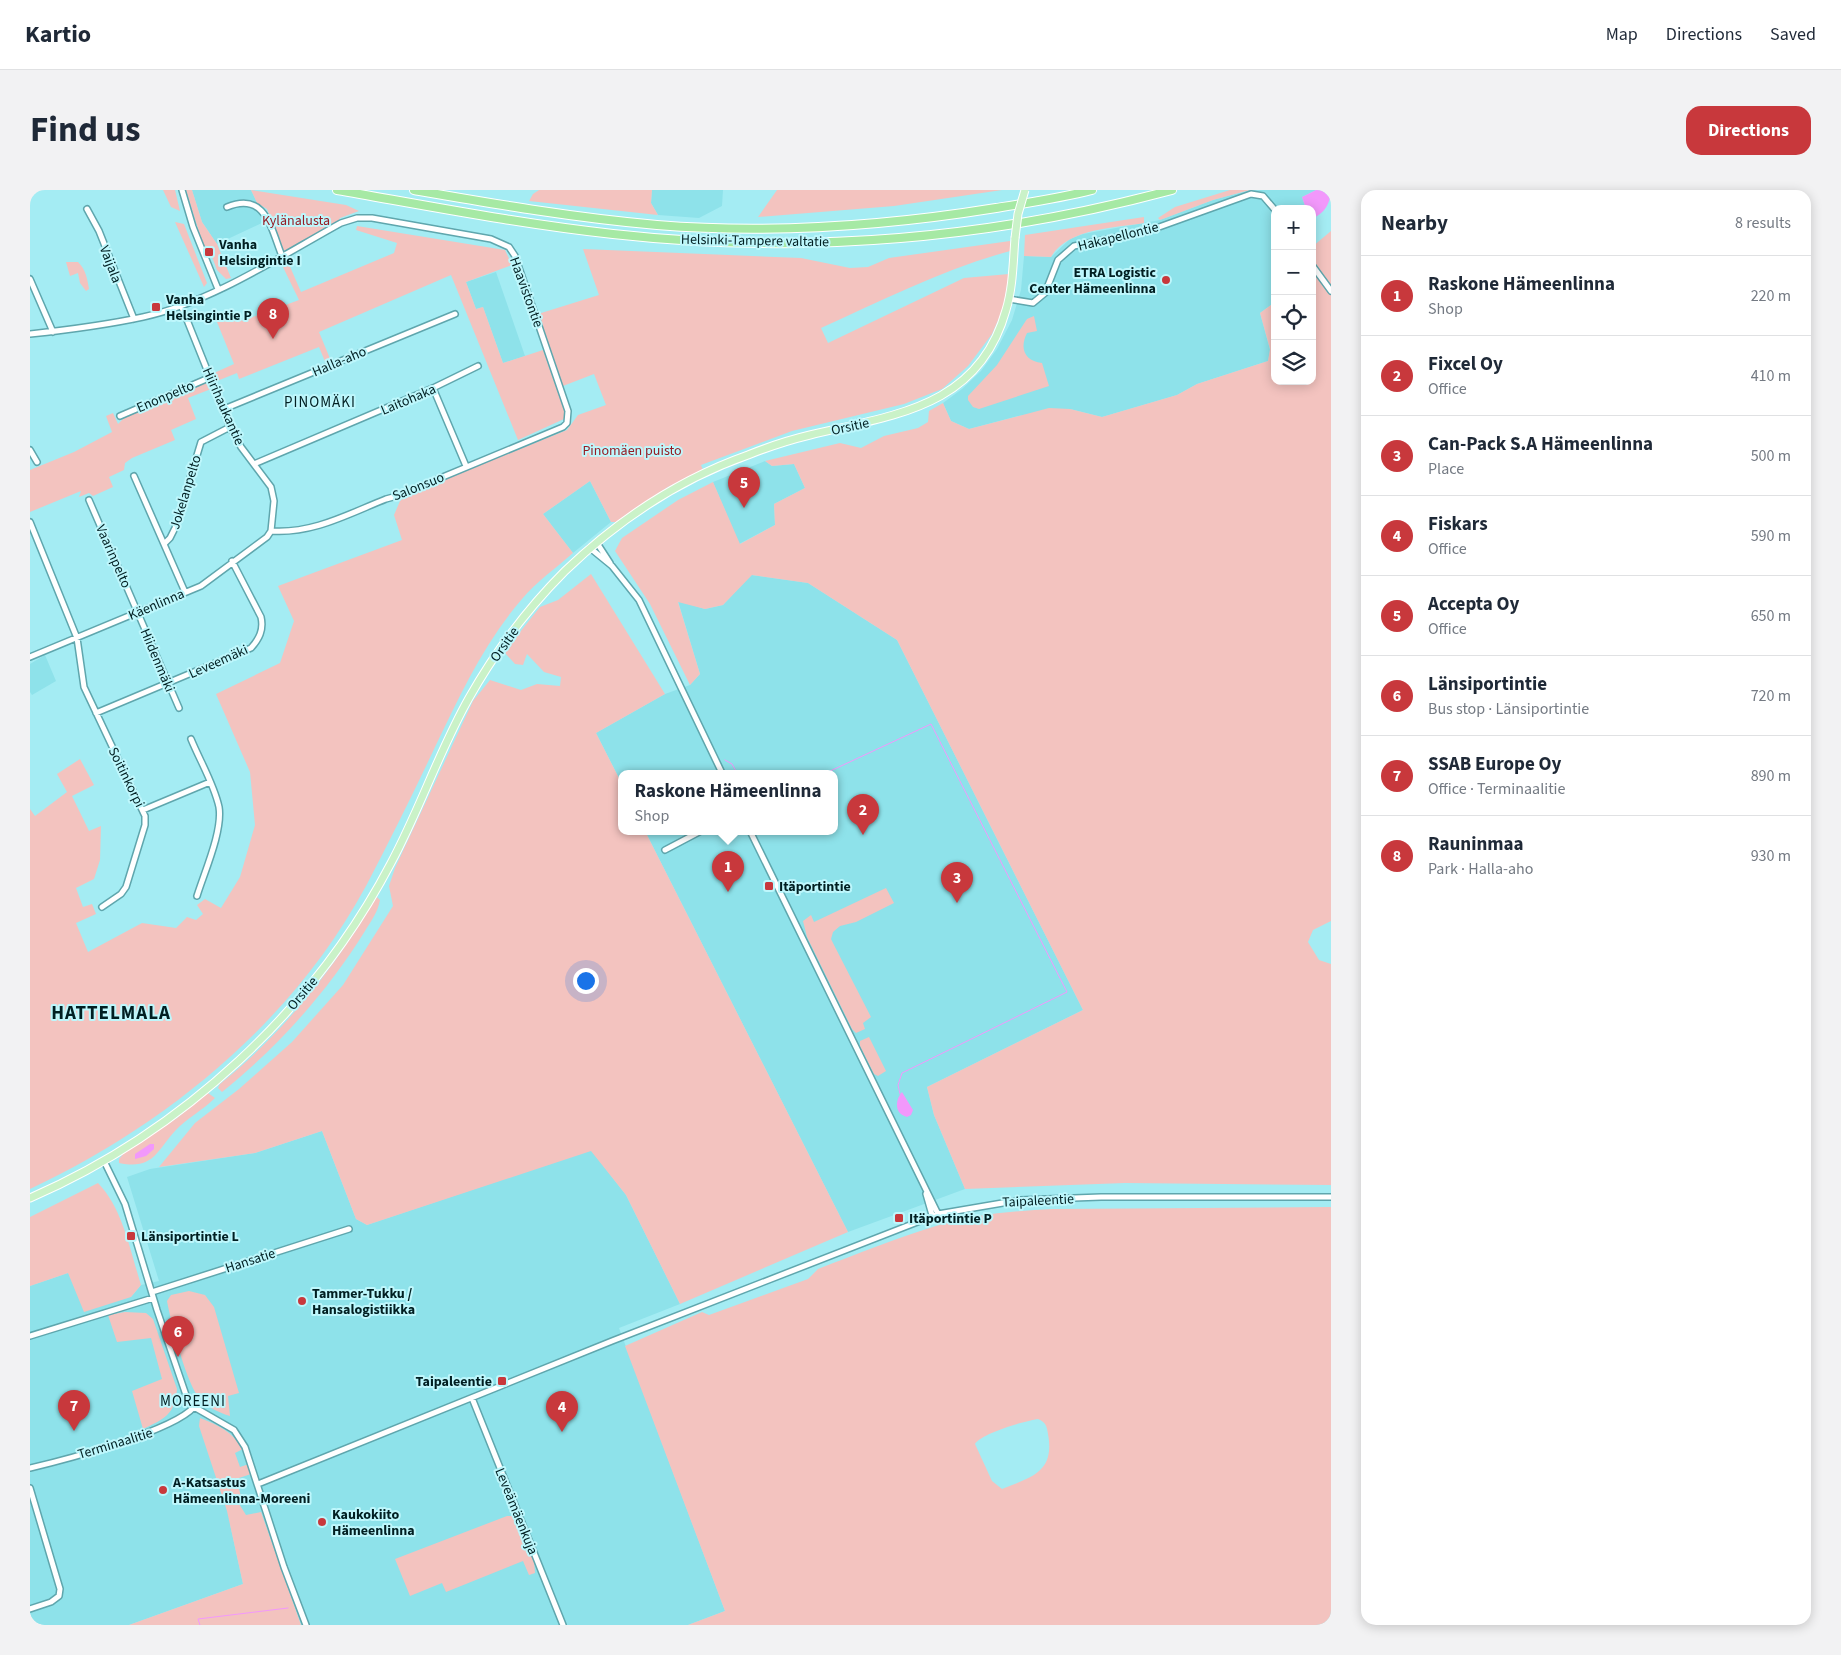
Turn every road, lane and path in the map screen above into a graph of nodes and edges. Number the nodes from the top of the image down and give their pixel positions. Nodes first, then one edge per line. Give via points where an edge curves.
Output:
1 (182, 190) edge
2 (338, 190) edge
3 (414, 190) edge
4 (1025, 190) edge
5 (1092, 190) edge
6 (1172, 190) edge
7 (1271, 205) edge
8 (227, 207) dead end
9 (87, 209) dead end
10 (282, 256) junction
11 (1316, 270) edge
12 (30, 279) edge
13 (218, 289) junction
14 (1331, 291) edge
15 (1009, 299) junction
16 (181, 305) junction
17 (455, 314) dead end
18 (134, 319) junction
19 (53, 332) junction
20 (30, 334) edge
21 (478, 366) dead end
22 (211, 377) junction
23 (433, 388) junction
24 (224, 409) junction
25 (120, 416) dead end
26 (230, 427) junction
27 (563, 427) joint
28 (30, 450) edge
29 (37, 462) dead end
30 (254, 464) junction
31 (466, 466) junction
32 (134, 476) dead end
33 (89, 500) dead end
34 (30, 522) edge
35 (271, 532) junction
36 (165, 543) junction
37 (597, 543) junction
38 (590, 548) junction
39 (232, 561) junction
40 (612, 566) junction
41 (185, 592) junction
42 (138, 612) junction
43 (77, 638) junction
44 (30, 657) edge
45 (168, 682) junction
46 (179, 708) dead end
47 (96, 713) junction
48 (191, 739) dead end
49 (721, 770) edge
50 (210, 782) junction
51 (143, 810) junction
52 (693, 835) edge
53 (752, 835) edge
54 (664, 850) dead end
55 (197, 896) dead end
56 (102, 907) dead end
57 (104, 1161) junction
58 (1331, 1197) edge
59 (30, 1198) edge
60 (935, 1214) junction
61 (349, 1229) dead end
62 (153, 1295) junction
63 (30, 1336) edge
64 (472, 1398) junction
65 (194, 1407) junction
66 (30, 1468) edge
67 (258, 1484) junction
68 (30, 1488) edge
69 (30, 1609) edge
70 (306, 1625) edge
71 (563, 1625) edge

1 - 13 street via 190,220
2 - 6 highway, Helsinki-Tampere valtatie via 507,220 606,233 789,243 901,238 981,230 1064,217
3 - 5 highway, Helsinki-Tampere valtatie via 570,216 658,225 746,228 851,225 916,218
4 - 15 main road, Orsitie, bridge via 1018,214
7 - 15 street, Hakapellontie via 1263,196 1251,194 1148,231 1082,243 1067,250 1058,260 1048,287 1040,298 1033,303
8 - 10 street via 244,202 256,205 266,215
9 - 18 street, Vaijala
10 - 13 street
10 - 27 street, Haavistontie via 341,223 357,218 382,219 490,239 509,247 568,411 569,418
11 - 14 street
12 - 19 street
13 - 16 street
15 - 37 main road, Orsitie via 1000,327 985,355 956,386 939,398 904,413 806,436 744,456 655,501
16 - 18 street
16 - 22 street, Hiirihaukantie
17 - 24 street, Halla-aho
18 - 19 street
19 - 20 street
21 - 23 street, Laitohaka
22 - 24 street, Hiirihaukantie
22 - 25 street, Enonpelto
23 - 30 street, Laitohaka
23 - 31 street
24 - 26 street, Hiirihaukantie
26 - 30 street, Hiirihaukantie
26 - 36 street, Jokelanpelto via 205,438 199,446 175,528
27 - 31 street, Salonsuo
28 - 29 street
30 - 35 street, Hiirihaukantie via 273,494
31 - 35 street, Salonsuo via 314,529
32 - 36 street
33 - 42 street, Vaarinpelto
34 - 43 street, Soitinkorpi
35 - 39 street, Käenlinna
36 - 41 street
37 - 38 main road, Orsitie
37 - 40 street
38 - 40 street
38 - 57 main road, Orsitie via 524,616 487,667 453,730 390,866 361,914 317,975 267,1033 210,1086 165,1121
39 - 41 street, Käenlinna via 201,586
39 - 45 street, Leveemäki via 261,617 263,626 257,641 251,648
40 - 49 street via 639,600
41 - 42 street, Käenlinna
42 - 43 street, Käenlinna
42 - 45 street, Hiidenmäki
43 - 44 street, Käenlinna
43 - 47 street, Soitinkorpi via 84,687
45 - 46 street, Hiidenmäki
45 - 47 street, Leveemäki
47 - 51 street, Soitinkorpi
48 - 50 street
50 - 51 street
50 - 55 street via 219,808 219,819
51 - 56 street, Soitinkorpi via 145,825 126,887
52 - 54 street
53 - 60 street
57 - 59 main road, Orsitie
57 - 62 street via 125,1204
58 - 60 street, Taipaleentie via 1020,1200
60 - 64 street, Taipaleentie
61 - 62 street, Hansatie
62 - 63 street
62 - 65 street via 181,1382
64 - 67 street, Taipaleentie
64 - 71 street, Leveämäenkuja
65 - 66 street, Terminaalitie via 189,1413 154,1431
65 - 67 street via 238,1434
67 - 70 street
68 - 69 street via 60,1590 59,1596 51,1602

